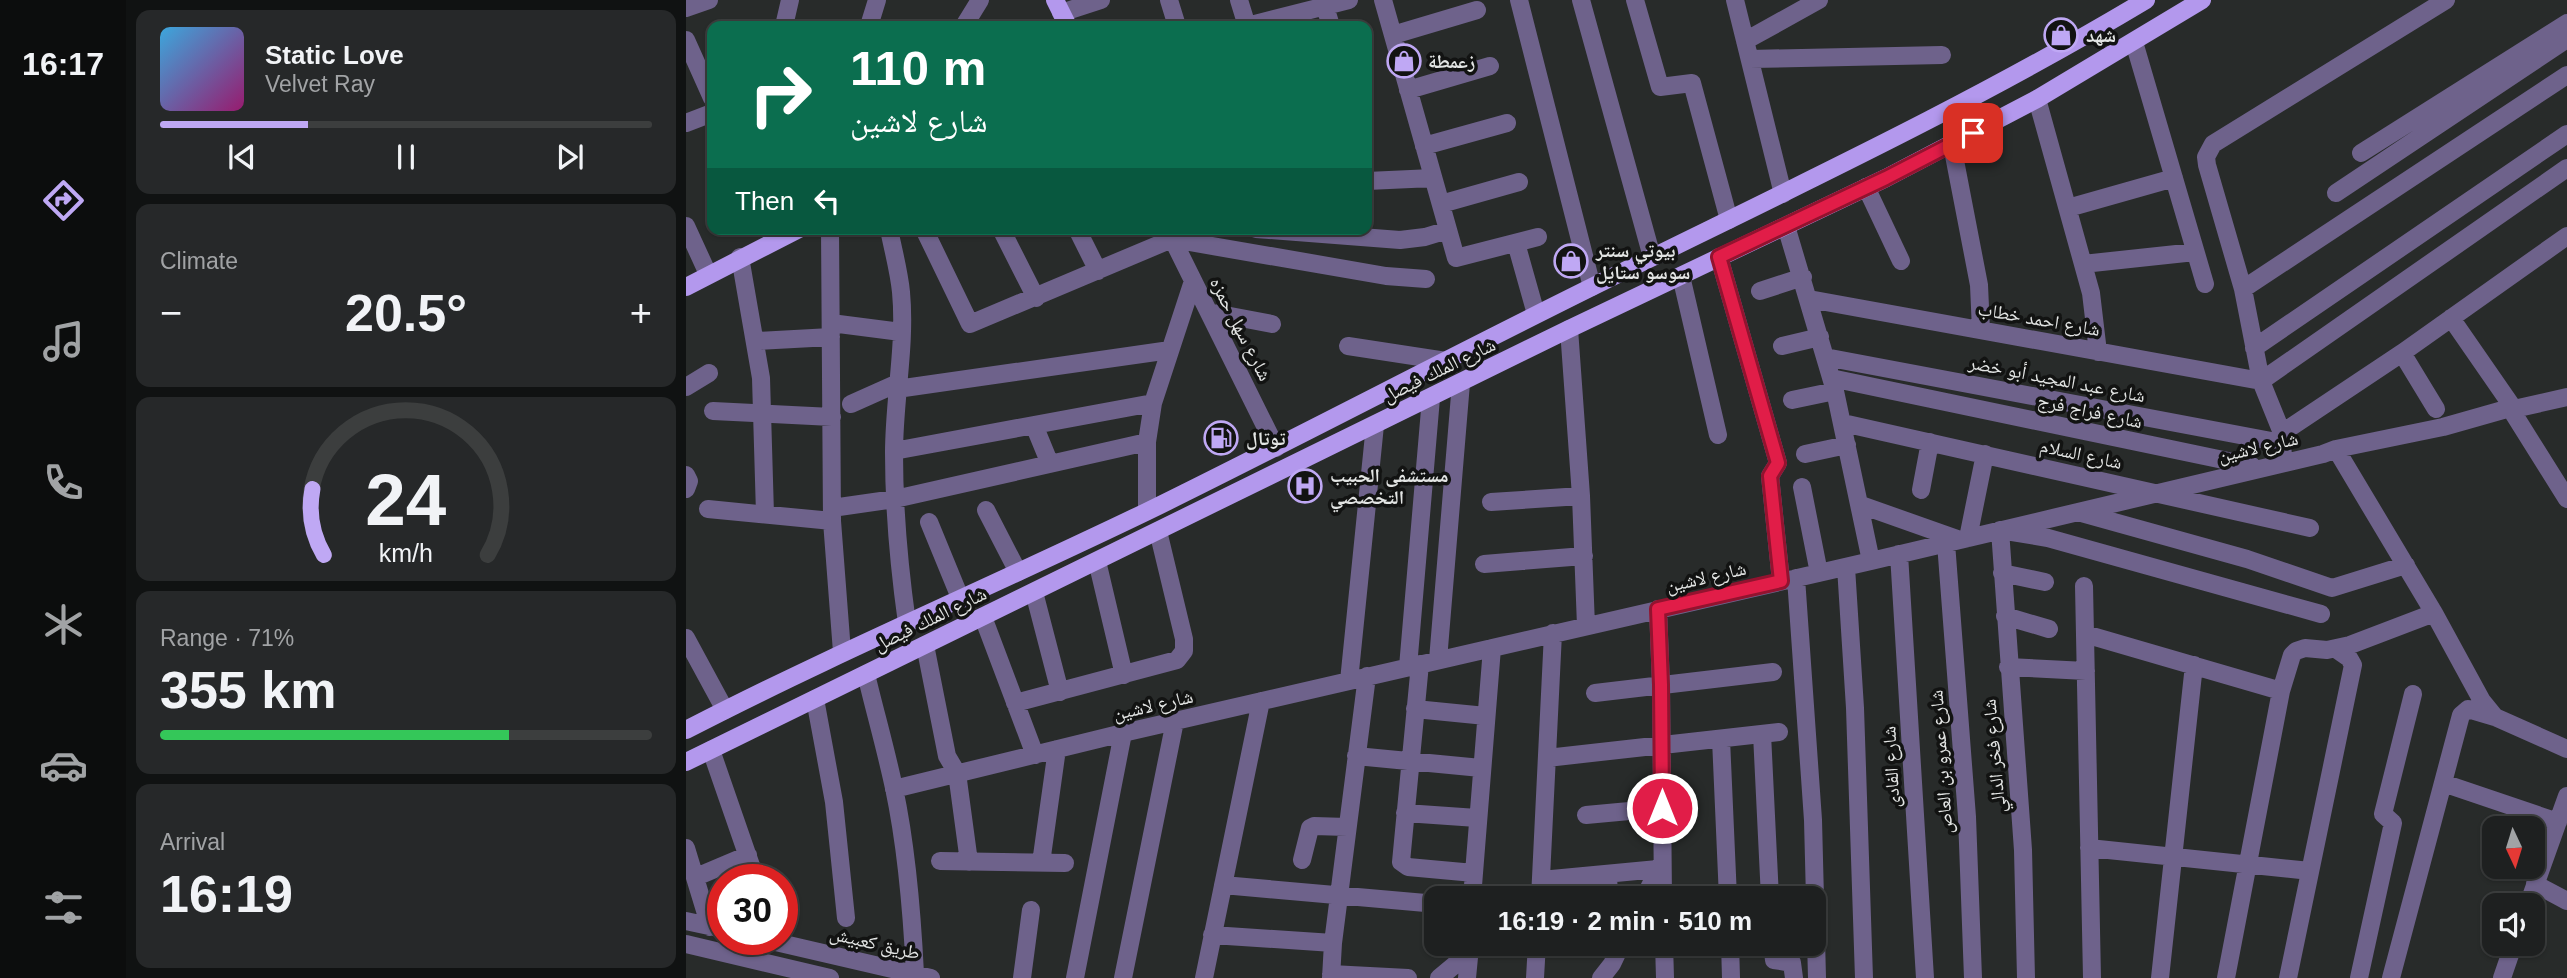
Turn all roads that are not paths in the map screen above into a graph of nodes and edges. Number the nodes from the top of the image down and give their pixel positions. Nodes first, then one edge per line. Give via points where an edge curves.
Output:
1 (709, 0) edge
2 (790, 0) edge
3 (877, 0) edge
4 (980, 0) edge
5 (1101, 0) edge
6 (1170, 0) edge
7 (1239, 0) edge
8 (1349, 0) edge
9 (1383, 0) edge
10 (1519, 0) edge
11 (1581, 0) edge
12 (1635, 0) edge
13 (1735, 0) edge
14 (1819, 0) edge
15 (2146, 0) edge
16 (2202, 0) edge
17 (2446, 0) edge
18 (1324, 3) edge
19 (686, 8) edge
20 (1477, 10) dead end
21 (1061, 13) edge
22 (785, 21) edge
23 (871, 21) edge
24 (967, 21) edge
25 (1176, 21) edge
26 (1245, 21) edge
27 (1279, 21) edge
28 (1329, 21) edge
29 (2567, 23) edge
30 (1393, 35) junction
31 (2567, 39) edge
32 (686, 40) edge
33 (1745, 41) junction
34 (2134, 43) junction
35 (1942, 55) dead end
36 (1750, 59) junction
37 (1490, 66) dead end
38 (2567, 75) edge
39 (707, 87) edge
40 (1408, 90) junction
41 (2037, 99) junction
42 (707, 115) edge
43 (686, 123) edge
44 (1507, 123) dead end
45 (2567, 134) edge
46 (1952, 145) junction
47 (1424, 146) junction
48 (1872, 149) junction
49 (2361, 153) dead end
50 (2567, 168) edge
51 (1433, 178) junction
52 (1886, 178) junction
53 (2174, 178) junction
54 (1372, 181) edge
55 (1519, 182) dead end
56 (1866, 187) junction
57 (2336, 193) dead end
58 (1783, 194) junction
59 (1441, 204) junction
60 (2068, 208) junction
61 (1729, 220) junction
62 (686, 226) edge
63 (1786, 226) junction
64 (1448, 230) junction
65 (770, 235) edge
66 (830, 235) edge
67 (890, 235) edge
68 (927, 235) edge
69 (1004, 235) edge
70 (1080, 235) edge
71 (1168, 235) edge
72 (1170, 235) edge
73 (1175, 235) edge
74 (1347, 235) edge
75 (2567, 236) edge
76 (1538, 237) dead end
77 (1516, 243) junction
78 (2195, 252) junction
79 (740, 257) junction
80 (1652, 257) junction
81 (1719, 257) junction
82 (1900, 261) dead end
83 (2083, 264) junction
84 (1098, 271) junction
85 (708, 274) junction
86 (1681, 276) junction
87 (1803, 277) junction
88 (1426, 279) dead end
89 (1193, 281) junction
90 (2205, 284) dead end
91 (686, 287) edge
92 (1592, 287) junction
93 (2243, 289) junction
94 (1760, 291) dead end
95 (1036, 298) junction
96 (1809, 299) junction
97 (1209, 312) junction
98 (1536, 314) junction
99 (2451, 318) junction
100 (1272, 324) dead end
101 (1569, 329) junction
102 (831, 330) junction
103 (1981, 330) junction
104 (901, 331) junction
105 (1819, 337) junction
106 (757, 341) junction
107 (1348, 346) dead end
108 (1782, 346) dead end
109 (2254, 348) junction
110 (1170, 350) junction
111 (2098, 352) junction
112 (2402, 353) junction
113 (1825, 357) junction
114 (1446, 361) junction
115 (709, 373) dead end
116 (2261, 381) junction
117 (1461, 383) junction
118 (1833, 384) junction
119 (897, 386) junction
120 (686, 387) edge
121 (2567, 397) edge
122 (1431, 398) junction
123 (1792, 400) dead end
124 (1153, 403) junction
125 (851, 404) dead end
126 (2435, 409) dead end
127 (2512, 409) junction
128 (713, 411) dead end
129 (764, 415) junction
130 (832, 417) junction
131 (1843, 423) junction
132 (1034, 425) junction
133 (1375, 425) junction
134 (1319, 426) junction
135 (1718, 435) dead end
136 (2282, 438) junction
137 (1147, 442) junction
138 (1930, 442) junction
139 (1847, 445) junction
140 (1276, 448) junction
141 (1329, 448) junction
142 (2336, 449) junction
143 (894, 451) junction
144 (1805, 454) dead end
145 (1985, 454) junction
146 (2283, 462) junction
147 (1051, 464) junction
148 (2259, 468) junction
149 (686, 475) edge
150 (1802, 487) dead end
151 (686, 489) edge
152 (1921, 490) dead end
153 (2159, 492) junction
154 (1581, 496) junction
155 (895, 499) junction
156 (2567, 499) edge
157 (1491, 502) dead end
158 (1861, 505) junction
159 (708, 509) dead end
160 (986, 509) dead end
161 (1147, 511) junction
162 (2077, 512) junction
163 (765, 514) junction
164 (832, 515) junction
165 (929, 522) dead end
166 (2310, 528) dead end
167 (2000, 530) junction
168 (1158, 531) junction
169 (1958, 540) junction
170 (1899, 554) junction
171 (1584, 556) junction
172 (1097, 561) junction
173 (1871, 561) junction
174 (1483, 564) dead end
175 (2406, 565) junction
176 (1846, 567) junction
177 (1018, 572) junction
178 (1819, 573) junction
179 (2002, 573) junction
180 (1789, 580) junction
181 (2045, 582) dead end
182 (2084, 586) dead end
183 (1034, 592) junction
184 (961, 600) junction
185 (1658, 609) junction
186 (2434, 612) junction
187 (2321, 614) dead end
188 (2005, 616) junction
189 (983, 617) junction
190 (907, 623) junction
191 (1586, 625) junction
192 (2049, 629) dead end
193 (1553, 633) junction
194 (2085, 634) junction
195 (686, 638) edge
196 (925, 645) junction
197 (1492, 648) junction
198 (2336, 649) junction
199 (842, 652) junction
200 (1438, 660) junction
201 (1414, 666) junction
202 (2193, 666) junction
203 (2008, 667) junction
204 (1773, 671) dead end
205 (2085, 671) junction
206 (866, 674) junction
207 (1124, 675) junction
208 (1367, 676) junction
209 (1349, 681) junction
210 (1661, 685) junction
211 (2281, 691) junction
212 (1059, 692) junction
213 (1595, 692) dead end
214 (2413, 694) dead end
215 (815, 699) junction
216 (1261, 701) junction
217 (1015, 703) junction
218 (1415, 709) junction
219 (725, 710) junction
220 (1486, 716) junction
221 (2495, 717) junction
222 (1175, 721) junction
223 (686, 730) edge
224 (1123, 733) junction
225 (1721, 739) junction
226 (1662, 746) junction
227 (1057, 749) junction
228 (2567, 749) edge
229 (711, 750) junction
230 (1035, 755) junction
231 (1356, 756) junction
232 (1547, 758) junction
233 (1411, 761) junction
234 (686, 762) edge
235 (1481, 768) junction
236 (957, 773) junction
237 (2443, 783) junction
238 (894, 789) junction
239 (2567, 796) edge
240 (1662, 808) junction
241 (1405, 813) junction
242 (1586, 815) dead end
243 (1477, 818) junction
244 (2561, 820) edge
245 (1347, 827) junction
246 (686, 848) edge
247 (2089, 848) junction
248 (748, 855) junction
249 (2173, 857) junction
250 (1303, 860) dead end
251 (940, 861) dead end
252 (969, 862) junction
253 (1041, 863) junction
254 (1065, 863) dead end
255 (751, 864) edge
256 (2248, 864) junction
257 (1661, 865) junction
258 (2310, 871) junction
259 (1474, 873) junction
260 (1608, 874) junction
261 (696, 877) junction
262 (2535, 884) junction
263 (1223, 885) junction
264 (1473, 886) edge
265 (1540, 886) edge
266 (1554, 886) edge
267 (1608, 886) edge
268 (1650, 886) edge
269 (1662, 886) edge
270 (1727, 886) edge
271 (1770, 886) edge
272 (2532, 893) edge
273 (1339, 895) junction
274 (2567, 901) edge
275 (1424, 903) edge
276 (707, 904) edge
277 (1031, 910) dead end
278 (846, 918) dead end
279 (688, 921) edge
280 (707, 926) edge
281 (1212, 935) junction
282 (686, 943) edge
283 (1333, 943) junction
284 (798, 948) edge
285 (1461, 956) edge
286 (1469, 956) edge
287 (1536, 956) edge
288 (1664, 956) edge
289 (1730, 956) edge
290 (1774, 956) edge
291 (2510, 956) edge
292 (875, 971) edge
293 (923, 976) edge
294 (1331, 976) edge
295 (830, 978) edge
296 (1022, 978) edge
297 (1074, 978) edge
298 (1123, 978) edge
299 (1204, 978) edge
300 (1408, 978) edge
301 (1438, 978) edge
302 (1467, 978) edge
303 (1535, 978) edge
304 (1665, 978) edge
305 (1731, 978) edge
306 (1794, 978) edge
307 (1817, 978) edge
308 (1864, 978) edge
309 (1924, 978) edge
310 (1973, 978) edge
311 (2026, 978) edge
312 (2092, 978) edge
313 (2160, 978) edge
314 (2226, 978) edge
315 (2288, 978) edge
316 (2359, 978) edge
317 (2391, 978) edge
318 (2502, 978) edge

1 - 19 street
2 - 22 street
3 - 23 street
4 - 24 street
5 - 21 street
6 - 25 street
7 - 26 street
8 - 18 street
9 - 30 street
10 - 92 street
11 - 80 street
12 - 61 street via 1659,86 1692,83
13 - 33 street
14 - 33 street
15 - 48 main road, شارع الملك فيصل via 2019,74
16 - 34 main road, شارع الملك فيصل
17 - 93 street via 2208,150 2207,164
18 - 27 street
18 - 28 street
20 - 30 street
29 - 49 street
30 - 40 street
31 - 57 street
32 - 39 street
33 - 36 street
34 - 41 main road, شارع الملك فيصل
34 - 53 street
35 - 36 street
36 - 58 street
37 - 40 street
38 - 93 street
40 - 47 street
41 - 46 main road, شارع الملك فيصل
41 - 60 street
42 - 43 street
44 - 47 street
45 - 109 street
46 - 52 main road, شارع الملك فيصل
46 - 103 street via 1979,285
47 - 51 street
48 - 52 main road
48 - 58 main road, شارع الملك فيصل
50 - 116 street
51 - 54 street
51 - 59 street
52 - 56 main road, شارع الملك فيصل
53 - 60 street
53 - 78 street
55 - 59 street
56 - 63 main road, شارع الملك فيصل
56 - 82 street
58 - 61 main road, شارع الملك فيصل
59 - 64 street
60 - 83 street
61 - 80 main road, شارع الملك فيصل
62 - 85 street
63 - 81 main road, شارع الملك فيصل
63 - 87 street
64 - 74 street via 1400,240
64 - 77 street via 1457,259
65 - 79 main road
66 - 102 street
67 - 104 street via 901,292
68 - 95 street via 967,323
69 - 95 street
70 - 84 street
71 - 84 street
72 - 89 street, شارع سهل حمزه
73 - 88 street via 1386,276
75 - 99 street
76 - 77 street
77 - 98 street
78 - 83 street
78 - 90 street
79 - 85 main road
79 - 106 street
80 - 92 main road, شارع الملك فيصل
81 - 86 main road, شارع الملك فيصل
81 - 180 street via 1778,463 1770,476
83 - 111 street
84 - 95 street
85 - 91 main road
86 - 101 main road, شارع الملك فيصل
86 - 135 street
87 - 94 street
87 - 96 street
89 - 97 street, شارع سهل حمزه
89 - 110 street
92 - 98 main road, شارع الملك فيصل
93 - 109 street
96 - 103 street, شارع احمد خطاب
96 - 105 street
97 - 100 street
97 - 140 street, شارع سهل حمزه
98 - 114 main road, شارع الملك فيصل
99 - 112 street
99 - 127 street
101 - 117 main road, شارع الملك فيصل
101 - 154 street
102 - 104 street
102 - 106 street
102 - 130 street
103 - 111 street, شارع احمد خطاب
104 - 119 street
105 - 108 street
105 - 113 street
106 - 129 street
107 - 114 street
109 - 116 street
110 - 119 street
110 - 124 street
111 - 116 street, شارع احمد خطاب
112 - 126 street
112 - 136 street
113 - 118 street
113 - 136 street, شارع عبد المجيد أبو خضر
114 - 134 main road, شارع الملك فيصل
115 - 120 street
116 - 136 street
117 - 122 main road, شارع الملك فيصل
117 - 200 street
118 - 123 street
118 - 131 street
118 - 148 street, شارع فراج فرج
119 - 125 street
119 - 143 street
121 - 127 street, شارع لاشين
122 - 133 main road, شارع الملك فيصل
122 - 201 street
124 - 132 street
124 - 137 street
127 - 142 street, شارع لاشين
127 - 156 street
128 - 129 street
129 - 130 street
129 - 163 street
130 - 164 street
131 - 138 street, شارع السلام
131 - 139 street
132 - 143 street
132 - 147 street
133 - 141 main road, شارع الملك فيصل
133 - 209 street
134 - 140 main road, شارع الملك فيصل
134 - 141 main road
136 - 146 street
137 - 147 street
137 - 161 street
138 - 145 street, شارع السلام
138 - 152 street
139 - 144 street
139 - 158 street
140 - 161 main road, شارع الملك فيصل
141 - 168 main road, شارع الملك فيصل
142 - 146 street, شارع لاشين
142 - 175 street
143 - 155 street
145 - 153 street, شارع السلام
145 - 169 street, شارع عمرو بن العاص
146 - 148 street, شارع لاشين
147 - 155 street
148 - 153 street, شارع لاشين
149 - 151 street
150 - 178 street
153 - 162 street, شارع لاشين
153 - 166 street, شارع السلام
154 - 157 street
154 - 171 street
155 - 164 street
155 - 190 street
158 - 169 street
158 - 173 street
159 - 163 street
160 - 177 street
161 - 177 main road, شارع الملك فيصل
162 - 167 street, شارع لاشين
162 - 175 street via 2247,559 2332,588
163 - 164 street
164 - 199 street
165 - 184 street
167 - 169 street, شارع لاشين
167 - 179 street, شارع فخر الدالي
167 - 187 street via 2048,538
168 - 172 main road, شارع الملك فيصل
168 - 207 street via 1184,651 1177,660
169 - 170 street, شارع لاشين
169 - 310 street, شارع عمرو بن العاص
170 - 173 street, شارع لاشين
170 - 309 street, شارع الفادى
171 - 174 street
171 - 191 street
172 - 183 main road, شارع الملك فيصل
172 - 207 street
173 - 176 street, شارع لاشين
175 - 186 street
176 - 178 street, شارع لاشين
176 - 308 street
177 - 184 main road, شارع الملك فيصل
178 - 180 street, شارع لاشين
179 - 181 street
179 - 188 street, شارع فخر الدالي
180 - 185 street, شارع لاشين
180 - 307 street via 1813,820
182 - 194 street
183 - 189 main road, شارع الملك فيصل
183 - 212 street
184 - 190 main road, شارع الملك فيصل
185 - 191 street, شارع لاشين
185 - 210 street
186 - 198 street
186 - 221 street
188 - 192 street
188 - 203 street, شارع فخر الدالي
189 - 196 main road, شارع الملك فيصل
189 - 217 street
190 - 199 main road, شارع الملك فيصل
191 - 193 street, شارع لاشين
193 - 197 street, شارع لاشين
193 - 232 street
194 - 202 street
194 - 205 street
195 - 219 street
196 - 206 main road, شارع الملك فيصل
196 - 236 street via 947,757
197 - 200 street, شارع لاشين
197 - 220 street
198 - 211 street via 2295,652
198 - 258 street via 2353,665
199 - 219 main road, شارع الملك فيصل
200 - 201 street, شارع لاشين
201 - 208 street, شارع لاشين
201 - 218 street
202 - 211 street
202 - 249 street
203 - 205 street
203 - 311 street, شارع فخر الدالي via 2023,850
204 - 210 street
205 - 247 street
206 - 215 main road, شارع الملك فيصل
206 - 238 street
207 - 212 street
208 - 209 street, شارع لاشين
208 - 231 street
209 - 216 street, شارع لاشين
210 - 213 street
210 - 226 street
211 - 256 street
212 - 217 street
214 - 316 street via 2383,814 2393,823
215 - 229 main road, شارع الملك فيصل
215 - 278 street via 834,802
216 - 222 street, شارع لاشين
216 - 263 street
217 - 230 street
218 - 220 street
218 - 233 street
219 - 223 main road, شارع الملك فيصل
220 - 235 street
221 - 228 street
221 - 237 street via 2462,712
222 - 224 street, شارع لاشين
222 - 298 street
224 - 227 street, شارع لاشين
224 - 297 street
225 - 226 street
225 - 270 street
225 - 271 street via 1770,733
226 - 232 street
226 - 240 street
227 - 230 street, شارع لاشين
227 - 253 street
229 - 234 main road, شارع الملك فيصل
229 - 248 street
230 - 236 street, شارع لاشين
231 - 233 street
231 - 245 street
232 - 265 street
233 - 235 street
233 - 241 street
235 - 243 street
236 - 238 street, شارع لاشين
236 - 252 street
237 - 244 street
237 - 317 street
238 - 293 street
239 - 244 street
240 - 242 street
240 - 257 street
241 - 243 street
241 - 259 street via 1401,865
243 - 259 street
244 - 262 street
245 - 250 street via 1310,828
245 - 273 street
246 - 261 street
247 - 249 street
247 - 312 street
248 - 255 street
248 - 261 street
249 - 256 street
249 - 313 street
251 - 252 street
252 - 253 street
253 - 254 street
256 - 258 street
256 - 314 street
257 - 260 street
257 - 268 street
257 - 269 street
258 - 315 street
259 - 264 street
260 - 266 street
260 - 267 street
261 - 276 street
262 - 272 street
262 - 274 street
263 - 273 street
263 - 281 street
273 - 275 street
273 - 283 street
277 - 296 street
279 - 280 street
279 - 282 street
281 - 283 street
281 - 299 street
282 - 295 street
283 - 294 street
284 - 292 street, طريق كعبيش
285 - 301 street
286 - 302 street
287 - 303 street
288 - 304 street
289 - 305 street
290 - 306 street via 1774,960 1792,963
291 - 318 street
292 - 293 street, طريق كعبيش
294 - 300 street

